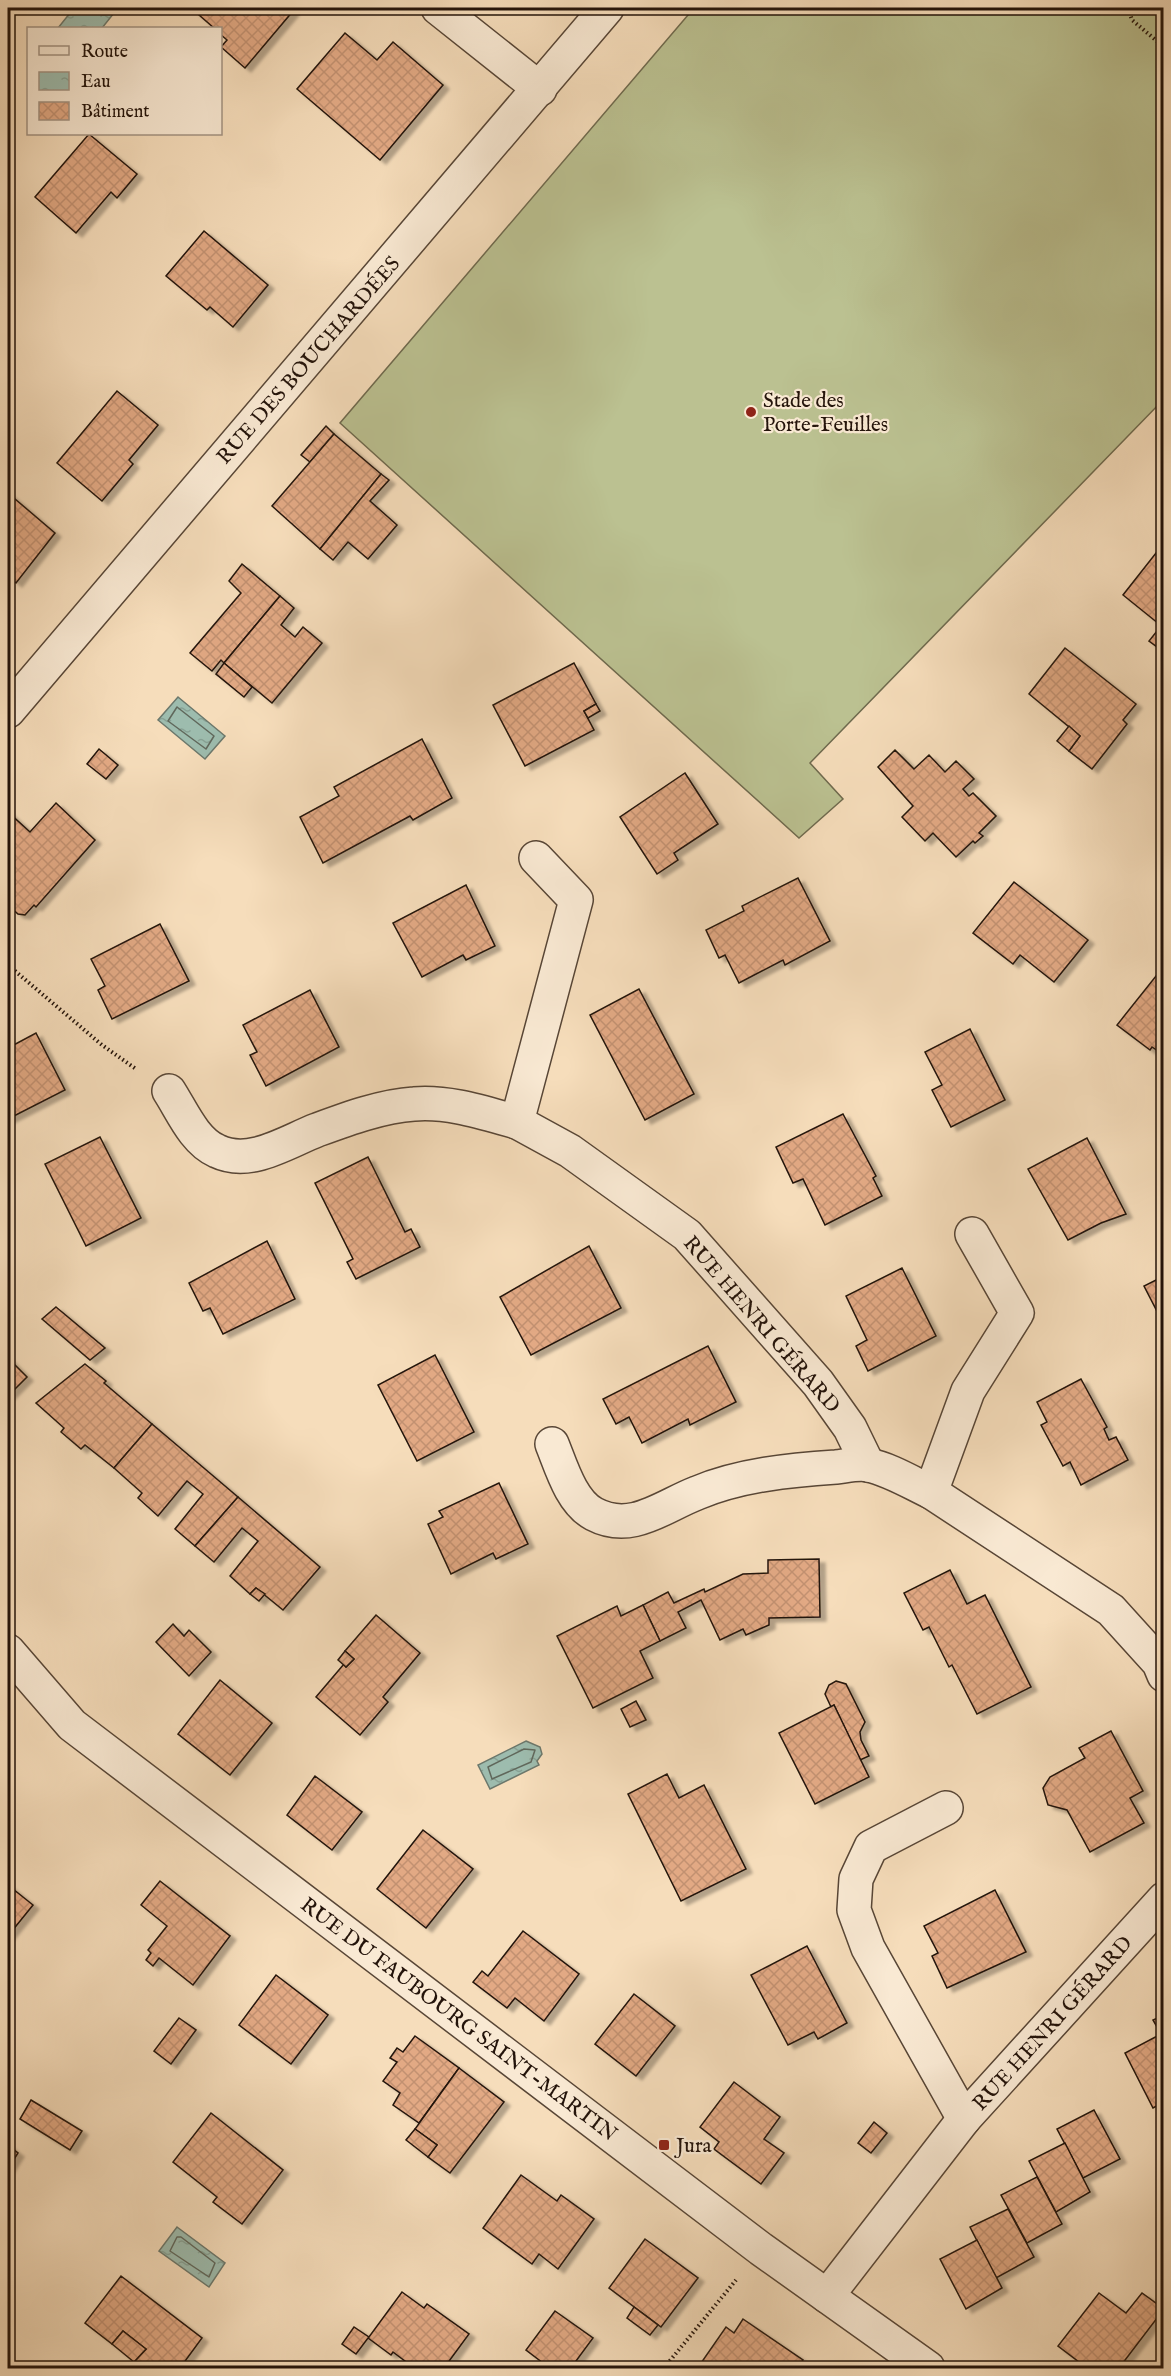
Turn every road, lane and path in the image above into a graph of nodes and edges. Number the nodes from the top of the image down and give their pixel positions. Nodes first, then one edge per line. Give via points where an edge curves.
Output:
1 (438, 8) edge
2 (607, 8) edge
3 (1128, 8) edge
4 (1164, 47) edge
5 (540, 89) junction
6 (8, 711) edge
7 (536, 858) dead end
8 (8, 965) edge
9 (170, 1091) joint
10 (517, 1122) junction
11 (972, 1234) dead end
12 (552, 1444) dead end
13 (868, 1465) junction
14 (932, 1492) junction
15 (8, 1651) edge
16 (1164, 1675) edge
17 (946, 1808) dead end
18 (1164, 1899) edge
19 (964, 2119) junction
20 (761, 2249) junction
21 (827, 2296) junction
22 (664, 2368) edge
23 (928, 2368) edge

1 - 5 street
2 - 5 street, RUE DES BOUCHARDÉES
3 - 4 path via 1131,20
5 - 6 street, RUE DES BOUCHARDÉES
7 - 10 street via 576,900
8 - 9 path via 102,1045
9 - 10 street, RUE HENRI GÉRARD via 203,1144 234,1156 269,1151 362,1115 414,1104 463,1108
10 - 13 street, RUE HENRI GÉRARD via 570,1151 687,1235 819,1383 850,1428
11 - 14 street via 1017,1313 968,1391
12 - 13 street via 578,1498 592,1514 616,1521 648,1517 697,1492 744,1479 790,1470
13 - 14 street
14 - 16 street via 1111,1610 1159,1663
15 - 20 street, RUE DU FAUBOURG SAINT-MARTIN via 72,1725
17 - 19 street, RUE HENRI GÉRARD via 871,1847 856,1879 854,1910 868,1948
18 - 19 street, RUE HENRI GÉRARD
19 - 21 street, RUE HENRI GÉRARD
20 - 21 street, RUE DU FAUBOURG SAINT-MARTIN
20 - 22 path
21 - 23 street, RUE DU FAUBOURG SAINT-MARTIN

